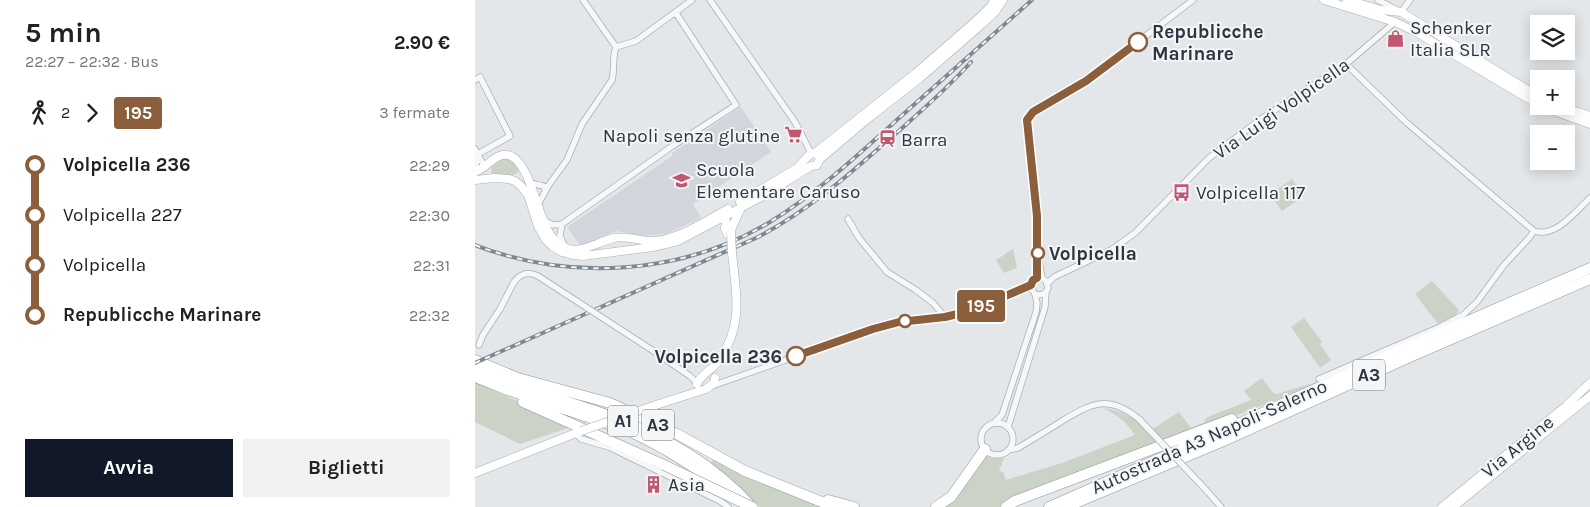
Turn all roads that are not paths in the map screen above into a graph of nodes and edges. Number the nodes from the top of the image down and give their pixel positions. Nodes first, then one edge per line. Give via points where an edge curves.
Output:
1 (583, 0) edge
2 (692, 0) edge
3 (710, 0) edge
4 (994, 0) edge
5 (1003, 0) edge
6 (1193, 0) edge
7 (1324, 0) edge
8 (1347, 0) edge
9 (1378, 0) edge
10 (1410, 0) edge
11 (676, 12) junction
12 (1401, 12) junction
13 (1395, 22) junction
14 (617, 47) junction
15 (1346, 64) junction
16 (475, 80) edge
17 (1530, 91) edge
18 (1530, 101) edge
19 (1575, 111) edge
20 (1564, 115) edge
21 (1590, 116) edge
22 (1590, 124) edge
23 (476, 152) edge
24 (494, 158) junction
25 (813, 158) junction
26 (521, 167) junction
27 (485, 168) junction
28 (475, 170) edge
29 (495, 178) junction
30 (509, 179) junction
31 (475, 180) edge
32 (528, 182) junction
33 (545, 191) junction
34 (1590, 198) edge
35 (538, 205) junction
36 (741, 207) junction
37 (725, 216) junction
38 (848, 219) dead end
39 (543, 220) junction
40 (715, 222) junction
41 (562, 224) junction
42 (1534, 231) junction
43 (729, 233) junction
44 (621, 237) junction
45 (565, 247) junction
46 (620, 251) junction
47 (1590, 268) edge
48 (1040, 278) junction
49 (1590, 279) edge
50 (1048, 283) junction
51 (1590, 287) edge
52 (1030, 289) junction
53 (1046, 292) junction
54 (945, 317) junction
55 (1492, 322) junction
56 (479, 345) dead end
57 (475, 360) edge
58 (719, 362) junction
59 (475, 368) edge
60 (475, 378) edge
61 (1319, 379) dead end
62 (714, 381) junction
63 (700, 382) junction
64 (1590, 384) edge
65 (1590, 396) edge
66 (1293, 400) junction
67 (994, 423) junction
68 (1008, 427) junction
69 (579, 432) junction
70 (1013, 438) junction
71 (1025, 444) junction
72 (985, 448) junction
73 (704, 449) junction
74 (1008, 450) junction
75 (475, 473) edge
76 (1149, 473) junction
77 (1447, 506) edge
78 (728, 507) edge
79 (741, 507) edge
80 (752, 507) edge
81 (834, 507) edge
82 (853, 507) edge
83 (936, 507) edge
84 (1006, 507) edge
85 (1049, 507) edge
86 (1066, 507) edge
87 (1079, 507) edge
88 (1221, 507) edge

1 - 14 street
2 - 11 street
3 - 25 street via 795,122
4 - 25 street via 977,20
5 - 25 street via 976,30 920,78
6 - 48 street via 1086,81 1033,112 1027,120
7 - 13 street
8 - 12 street
9 - 12 street
10 - 12 street
11 - 14 street via 636,41
11 - 41 street via 736,105
12 - 17 street
13 - 15 street, Via Luigi Volpicella
13 - 18 street
14 - 33 street via 612,80 582,124 567,160
15 - 42 street via 1407,123
15 - 50 street, Via Luigi Volpicella via 1261,119 1209,158 1135,233 1111,250
16 - 23 street via 480,77 511,136
19 - 21 street
20 - 22 street
23 - 24 street
23 - 27 street
23 - 28 street
24 - 26 street via 513,157
24 - 27 street
25 - 36 street via 792,178
25 - 37 street
26 - 30 street via 516,177
26 - 32 street
27 - 28 street
27 - 29 street
29 - 30 street
29 - 31 street
30 - 46 street via 525,190 541,233 552,246 573,255
32 - 33 street via 545,187
32 - 35 street
33 - 35 street
34 - 42 street via 1557,228 1540,233
35 - 39 street
36 - 37 street
36 - 43 street
37 - 40 street
37 - 43 street
37 - 44 street via 667,239 643,241
38 - 54 street via 887,272 933,302
39 - 41 street via 553,225
39 - 45 street via 552,236
40 - 43 street
40 - 46 street via 678,241
41 - 45 street via 560,236
42 - 61 street via 1463,315
43 - 58 street, bridge via 737,320 733,336
44 - 45 street via 581,250
44 - 46 street via 624,249
47 - 66 highway, Autostrada A3 Napoli-Salerno / A3
48 - 50 street
48 - 52 street via 1033,280
49 - 55 highway, Autostrada A3 Napoli-Salerno / A3
50 - 53 street
51 - 55 highway
52 - 53 street via 1041,295
52 - 54 street
52 - 67 street via 1037,307 1002,415
53 - 68 street via 1039,330
54 - 62 street via 899,322 873,329 726,381
55 - 76 highway, Autostrada A3 Napoli-Salerno / A3
56 - 63 street, bridge via 513,282 525,274 533,274
57 - 73 highway, A3 via 518,378 611,403
58 - 62 street
58 - 63 street
59 - 80 highway, A1 via 647,431 680,448 714,472
60 - 79 highway, A1 via 648,440 695,467
60 - 80 highway, A3, bridge
62 - 63 street
62 - 63 street via 708,374
63 - 69 street, bridge via 687,394
64 - 77 street, Via Argine
65 - 77 street, Via Argine
66 - 84 highway via 1073,479
66 - 85 highway, Autostrada A3 Napoli-Salerno / A3
67 - 68 street
67 - 72 street via 982,433
68 - 70 street
69 - 75 street
69 - 78 street via 581,439 609,447
70 - 71 street
70 - 74 street
71 - 74 street
71 - 88 street, bridge via 1083,408 1097,403 1121,406 1139,419
72 - 74 street via 995,454
72 - 83 highway via 951,497
73 - 81 highway, A3 via 767,481
73 - 82 highway via 824,499
76 - 86 highway, Autostrada A3 Napoli-Salerno / A3
76 - 87 highway

